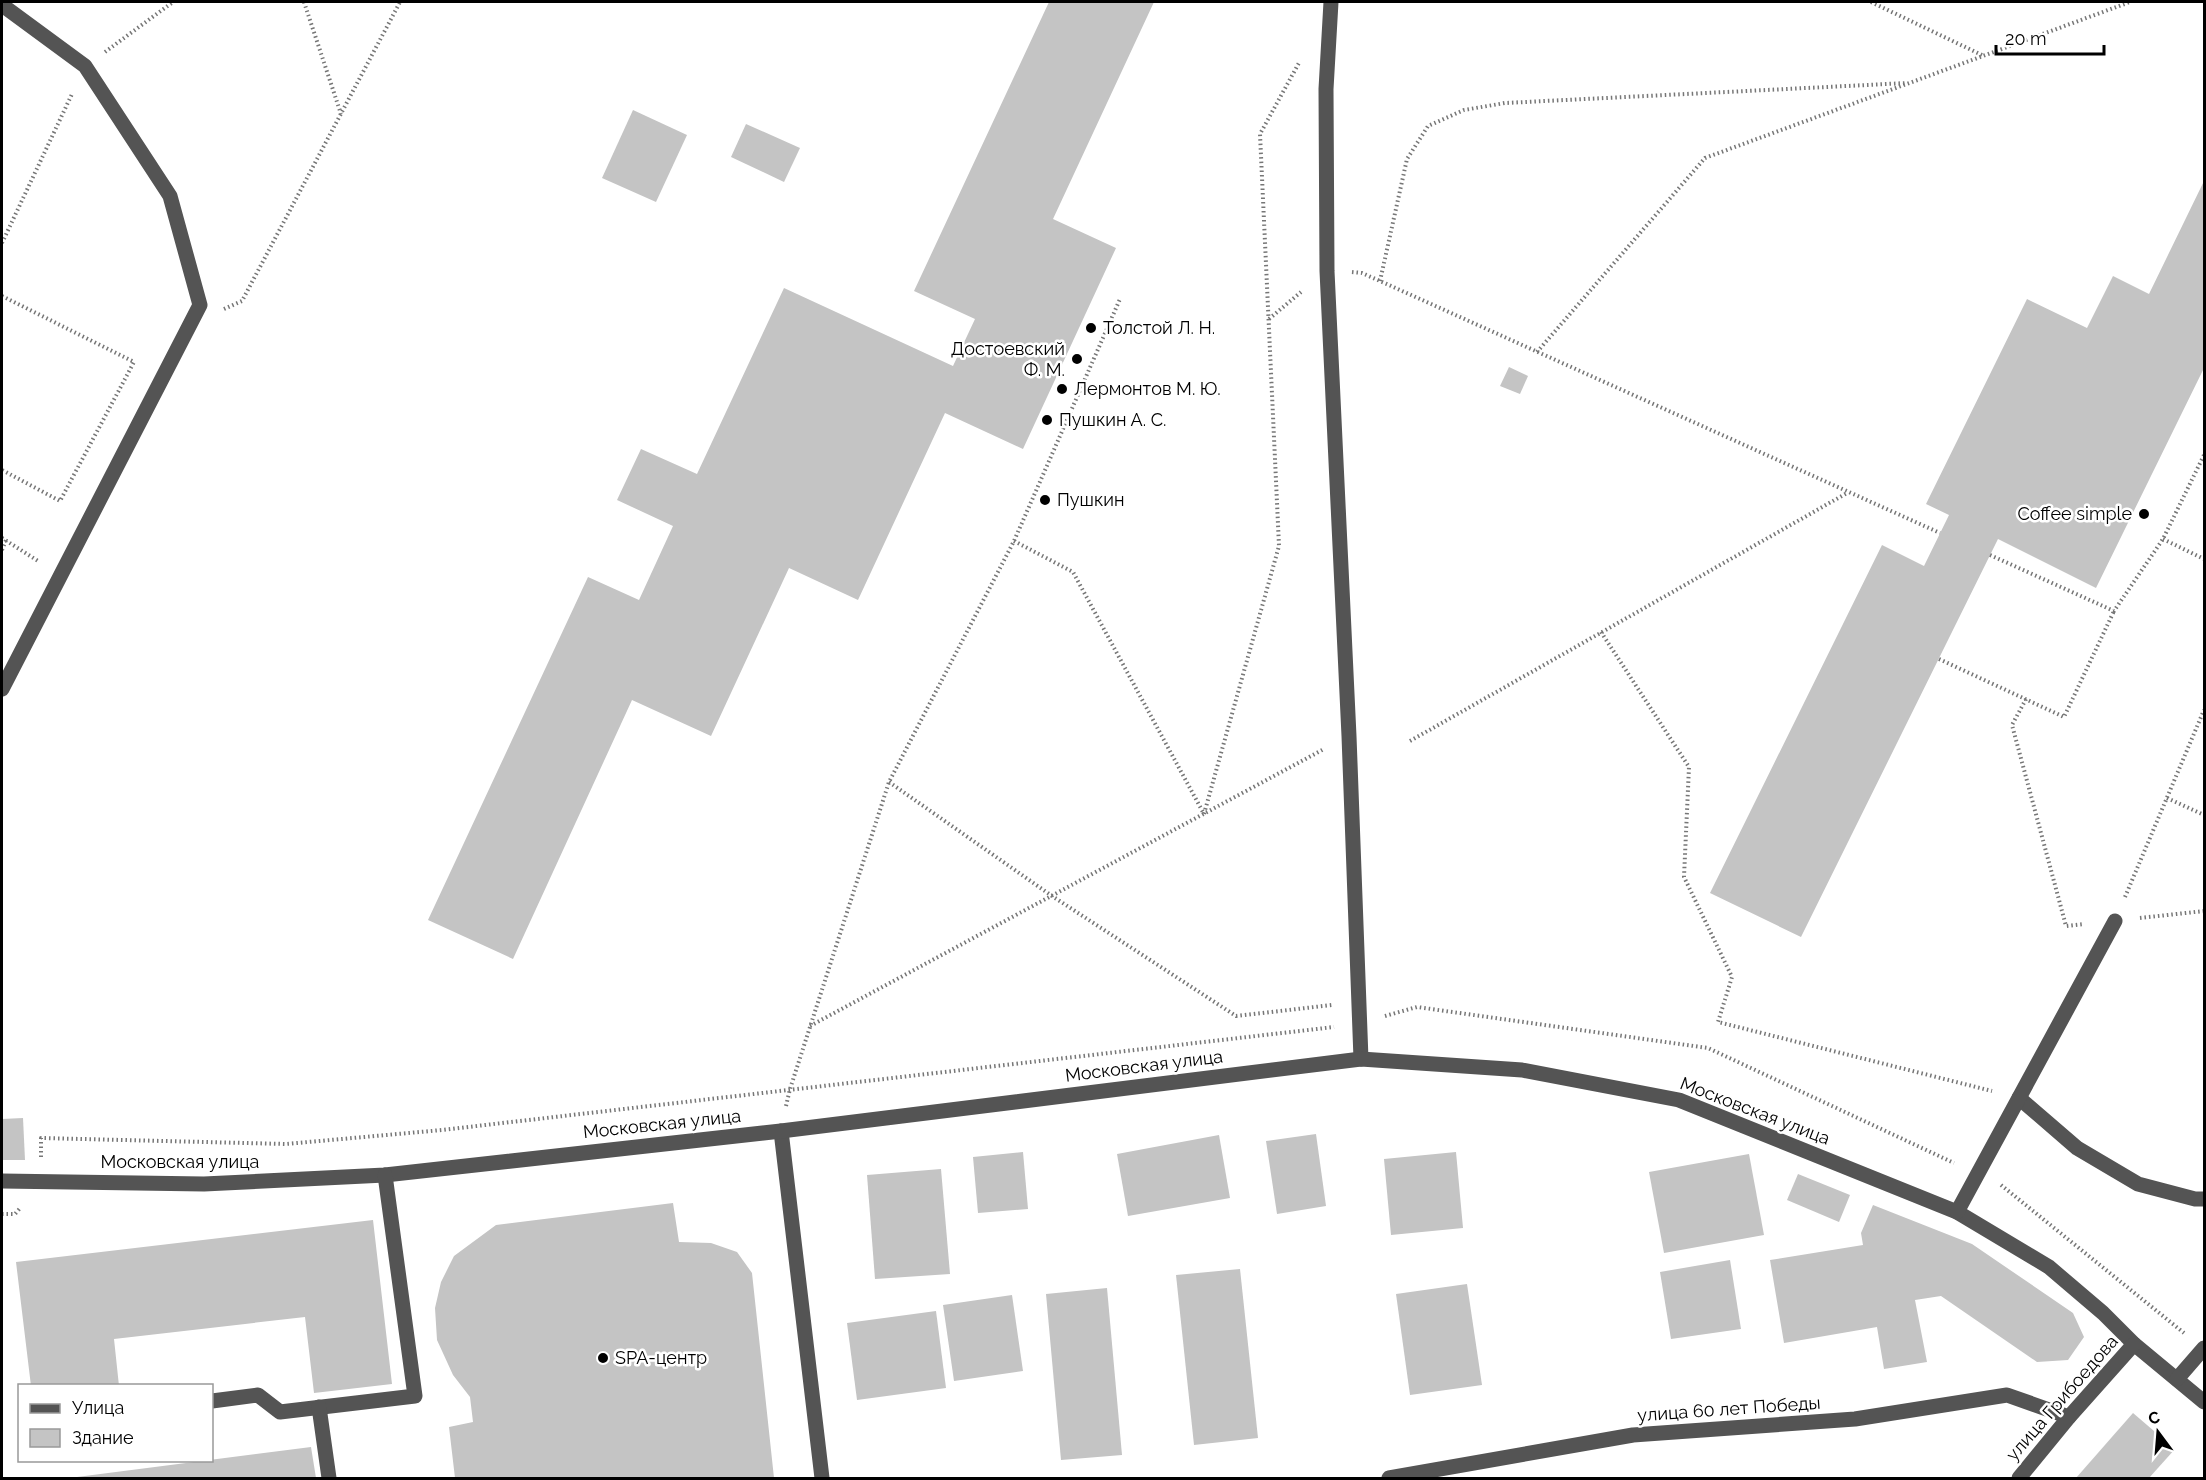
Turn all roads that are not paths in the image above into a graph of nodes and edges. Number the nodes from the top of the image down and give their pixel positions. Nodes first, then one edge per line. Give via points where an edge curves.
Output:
1 (1331, 2) edge
2 (2, 5) edge
3 (2, 689) edge
4 (2115, 921) road end
5 (1361, 1059) junction
6 (2019, 1098) junction
7 (781, 1131) junction
8 (385, 1175) junction
9 (2, 1181) edge
10 (2205, 1199) edge
11 (1957, 1212) junction
12 (2134, 1344) junction
13 (2205, 1348) edge
14 (2177, 1379) junction
15 (213, 1401) edge
16 (2205, 1402) edge
17 (319, 1407) junction
18 (2069, 1417) junction
19 (329, 1479) edge
20 (822, 1479) edge
21 (1389, 1479) edge
22 (2019, 1479) edge

1 - 5 street via 1326,89 1327,271
2 - 3 street via 85,66 170,196 200,305
4 - 6 street
5 - 7 street, Московская улица
5 - 11 street, Московская улица via 1521,1070 1679,1100
6 - 10 street via 2077,1148 2138,1184
6 - 11 street
7 - 8 street, Московская улица
7 - 20 street
8 - 9 street, Московская улица via 204,1184
8 - 17 street via 415,1396
11 - 12 street, Московская улица via 2049,1267
12 - 14 street, Московская улица
12 - 18 street, улица Грибоедова
13 - 14 street
14 - 16 street, Московская улица
15 - 17 street via 258,1395 280,1412
17 - 19 street
18 - 21 street, улица 60 лет Победы via 2007,1395 1856,1419 1633,1435
18 - 22 street, улица Грибоедова

